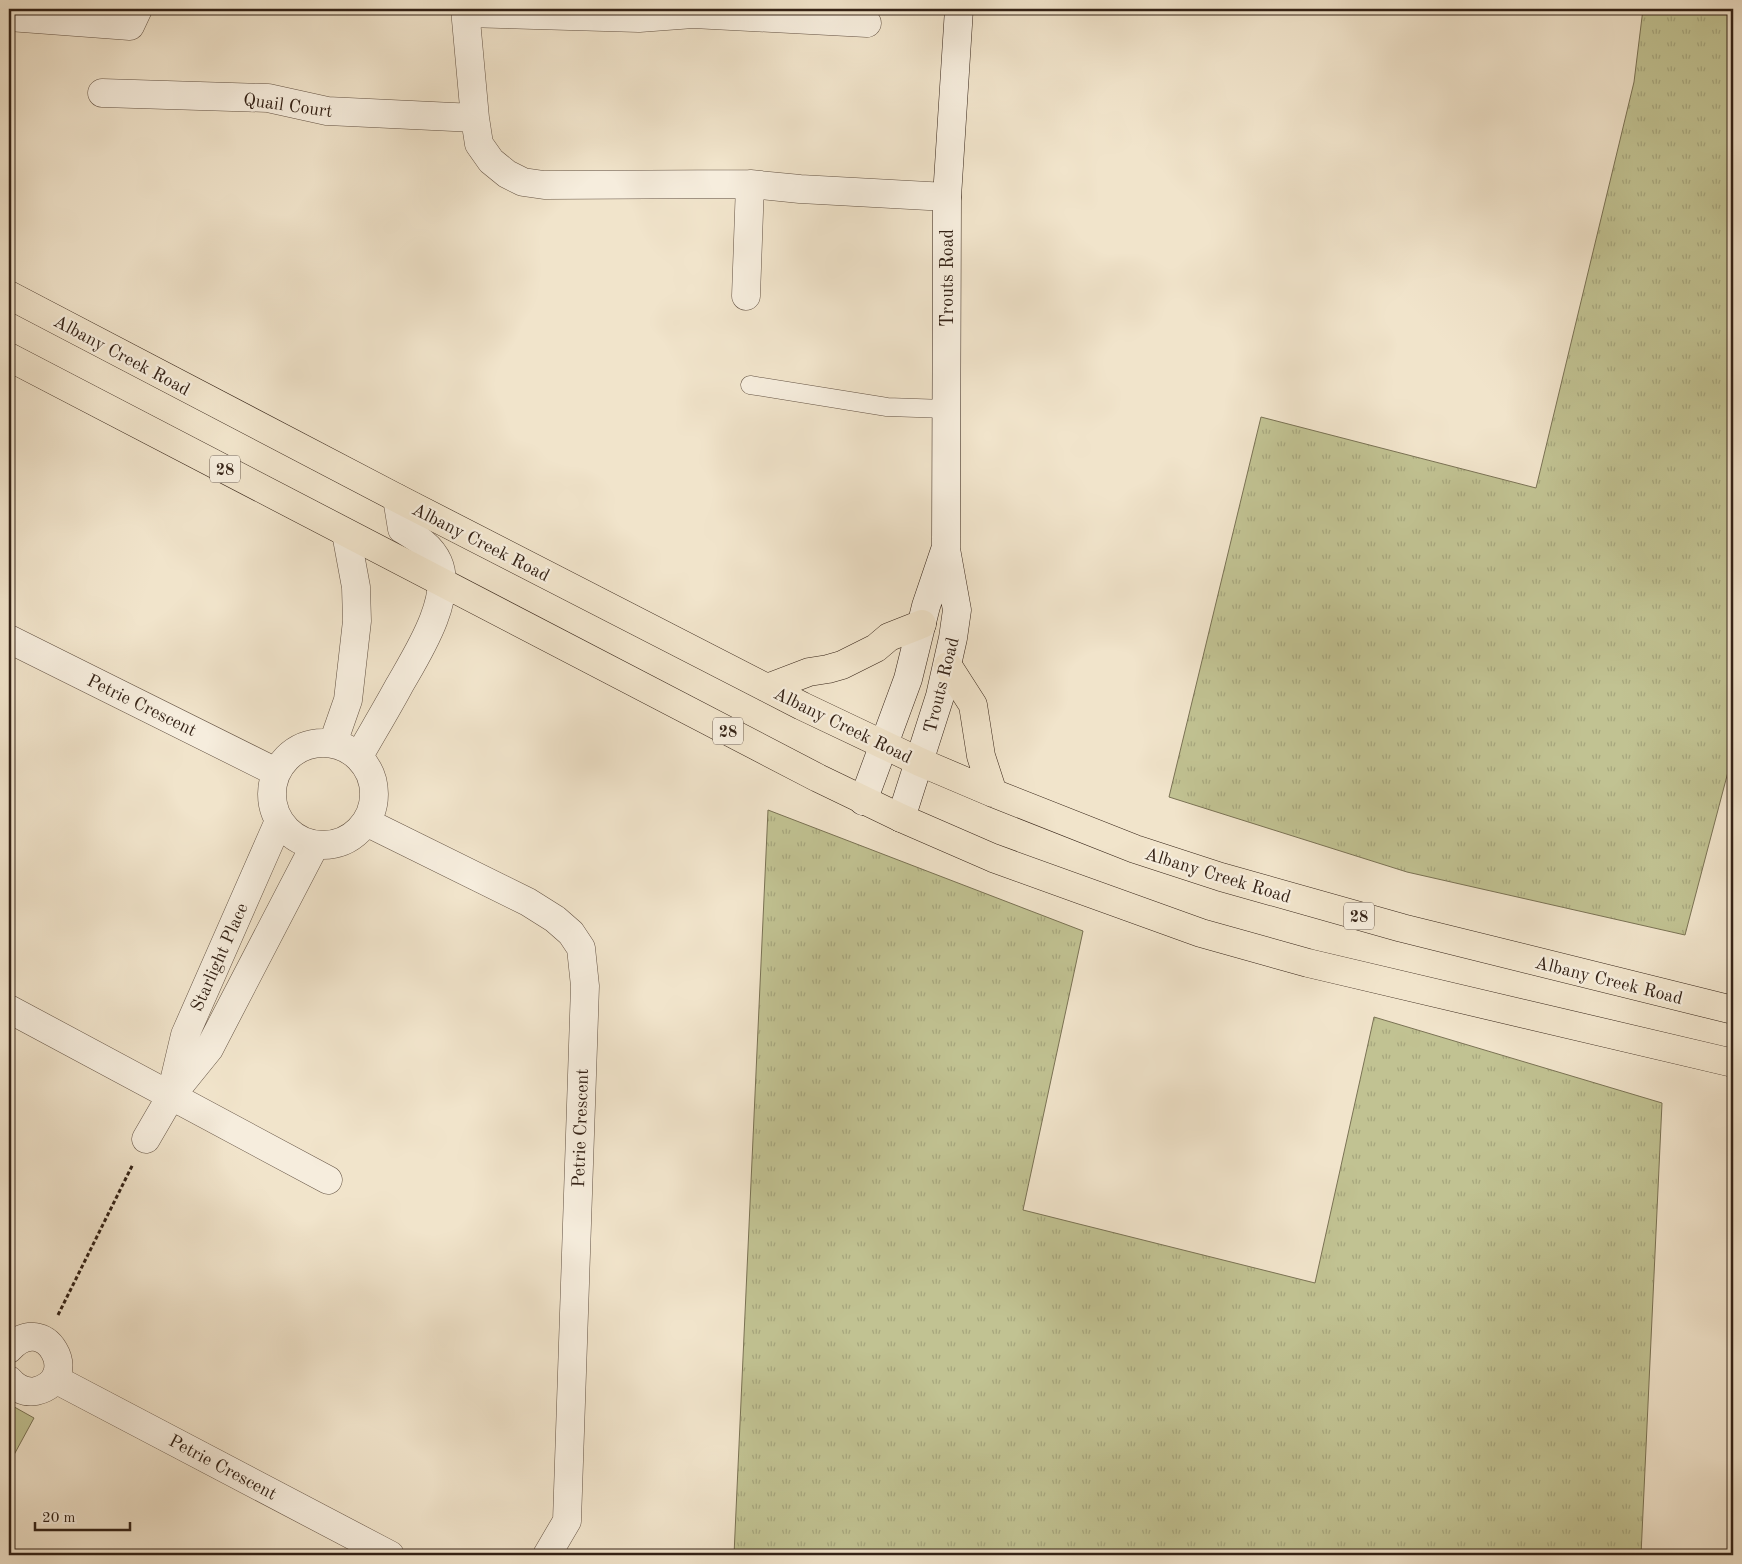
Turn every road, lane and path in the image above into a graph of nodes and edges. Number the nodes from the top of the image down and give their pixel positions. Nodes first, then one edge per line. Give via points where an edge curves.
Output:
1 (959, 9) edge
2 (466, 11) edge
3 (9, 17) edge
4 (134, 17) edge
5 (867, 23) dead end
6 (102, 93) dead end
7 (475, 118) junction
8 (750, 184) junction
9 (947, 197) junction
10 (9, 296) edge
11 (746, 296) dead end
12 (9, 356) edge
13 (750, 385) dead end
14 (946, 409) junction
15 (397, 498) junction
16 (346, 533) junction
17 (946, 549) junction
18 (441, 582) junction
19 (922, 624) junction
20 (9, 639) edge
21 (948, 666) junction
22 (767, 688) junction
23 (333, 743) junction
24 (884, 746) junction
25 (359, 756) junction
26 (920, 762) junction
27 (276, 772) junction
28 (993, 793) junction
29 (863, 801) junction
30 (901, 818) junction
31 (279, 821) junction
32 (366, 822) junction
33 (315, 845) junction
34 (9, 1009) edge
35 (1733, 1010) edge
36 (1733, 1063) edge
37 (171, 1096) junction
38 (146, 1139) joint
39 (328, 1180) dead end
40 (45, 1340) junction
41 (9, 1349) edge
42 (55, 1379) junction
43 (9, 1380) edge
44 (390, 1555) edge
45 (547, 1555) edge

1 - 9 street, Trouts Road
2 - 5 street via 639,18 693,14
2 - 7 street
3 - 4 street
6 - 7 street, Quail Court via 268,98 327,112
7 - 8 street via 479,144 491,161 524,182 544,185
8 - 9 street
8 - 11 street
9 - 14 street, Trouts Road
10 - 15 main road, Albany Creek Road / 28
12 - 16 main road, 28
13 - 14 lane via 887,407
14 - 17 street, Trouts Road
15 - 18 street via 402,529 432,551 441,571
15 - 22 main road, Albany Creek Road / 28
16 - 18 main road, 28
16 - 23 street via 356,587 357,621 348,700
17 - 19 street, Trouts Road
17 - 21 street, Trouts Road via 957,610
18 - 25 street via 428,634
18 - 29 main road, 28
19 - 22 main road via 889,637 876,648 842,665 809,672
19 - 24 street, Trouts Road via 908,678
20 - 27 street, Petrie Crescent
21 - 26 street, Trouts Road
21 - 28 main road via 972,705 981,756
22 - 24 main road, Albany Creek Road / 28
23 - 25 street
23 - 27 street via 301,747 286,757
24 - 26 main road, Albany Creek Road / 28
24 - 29 street, Trouts Road
25 - 32 street via 367,766 375,789 373,807
26 - 28 main road, Albany Creek Road / 28
26 - 30 street, Trouts Road
27 - 31 street via 272,804
28 - 35 main road, Albany Creek Road / 28 via 1135,849 1230,880 1402,928
29 - 30 main road, 28
30 - 36 main road, 28 via 1051,880 1244,946
31 - 33 street via 285,829
31 - 37 street, Starlight Place via 185,1035
32 - 33 street via 354,835 338,843
32 - 45 street, Petrie Crescent via 528,902 571,933 581,948 585,986 567,1520
33 - 37 street, Starlight Place via 210,1049
34 - 37 street
37 - 38 street, Starlight Place
37 - 39 street
38 - 40 path
40 - 41 street via 24,1338 14,1342
40 - 42 street via 56,1351 59,1365
42 - 43 street via 44,1389 30,1392 16,1388
42 - 44 street, Petrie Crescent

